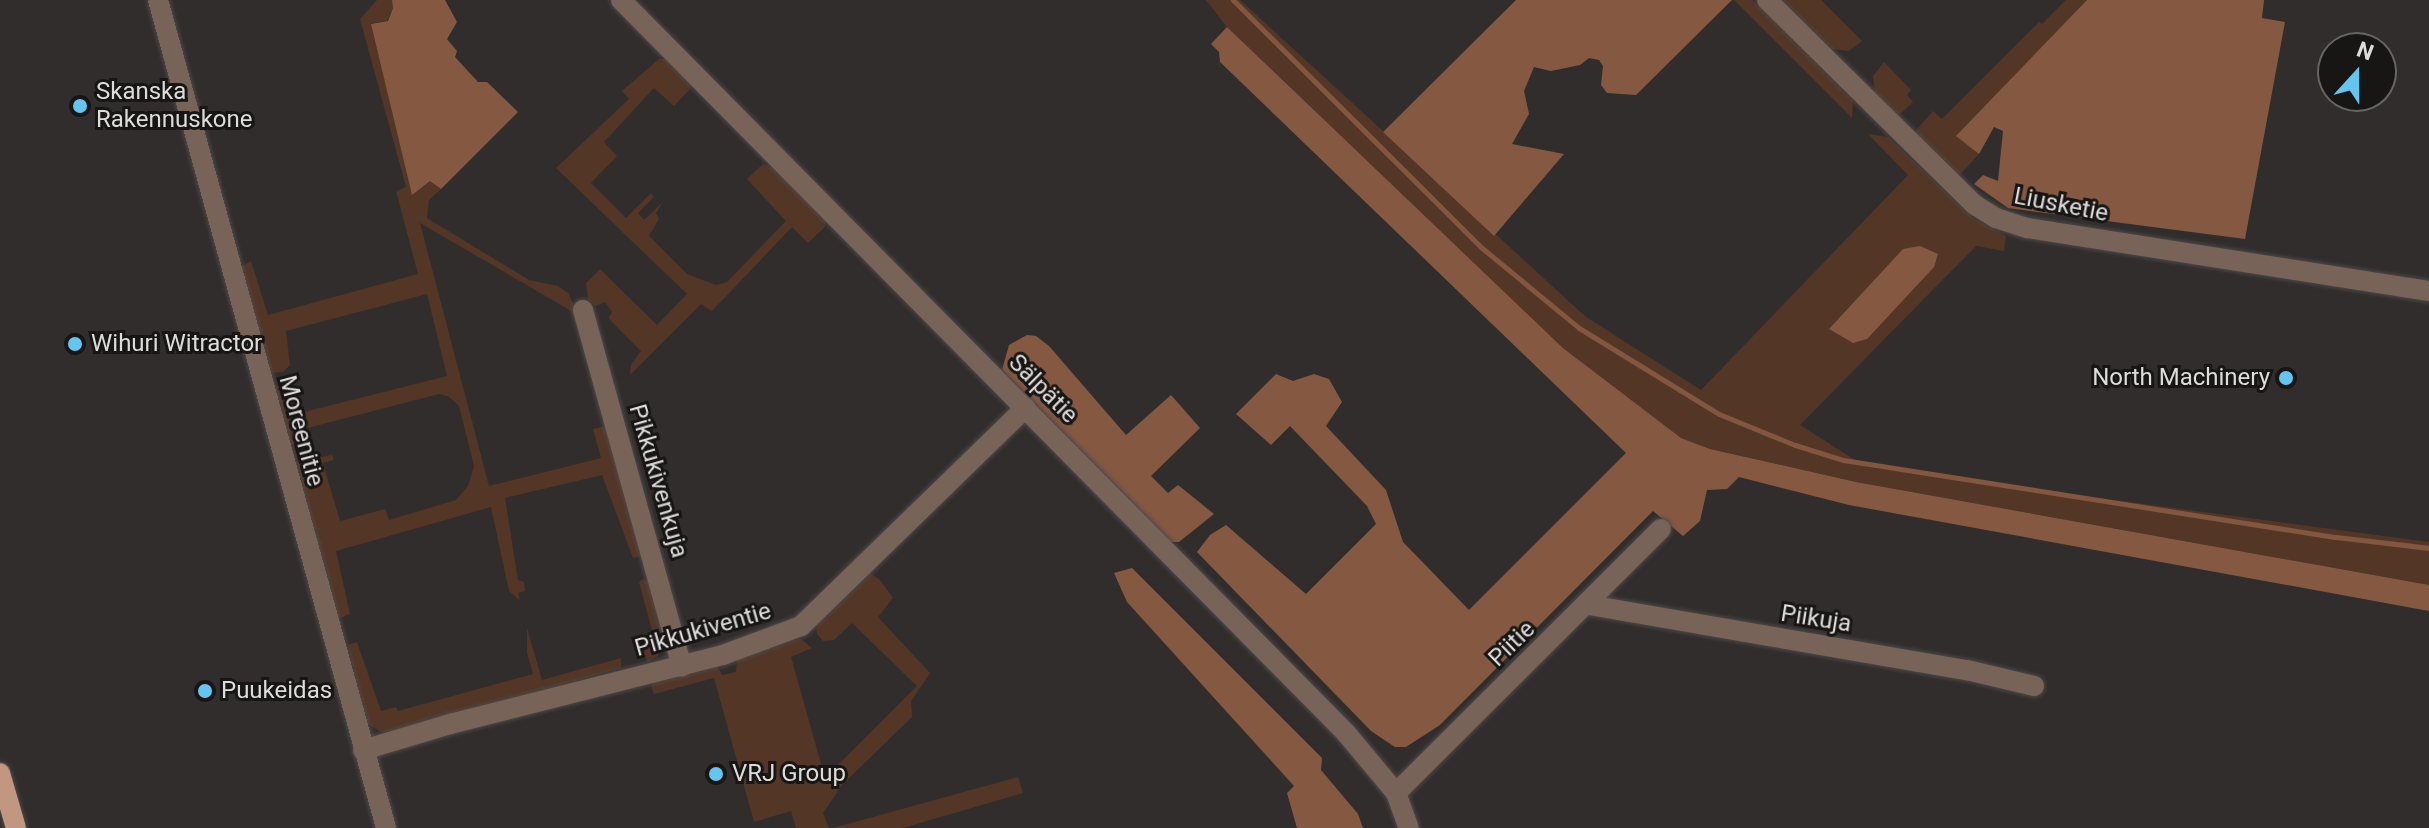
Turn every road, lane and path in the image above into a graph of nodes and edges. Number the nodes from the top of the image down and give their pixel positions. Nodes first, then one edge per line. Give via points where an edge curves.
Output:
1 (158, 0) edge
2 (621, 0) edge
3 (1767, 0) edge
4 (2429, 291) edge
5 (583, 310) dead end
6 (1025, 408) junction
7 (1661, 529) dead end
8 (1589, 605) junction
9 (682, 666) junction
10 (2034, 686) dead end
11 (363, 750) junction
12 (0, 773) edge
13 (1396, 793) junction
14 (16, 828) edge
15 (386, 828) edge
16 (1409, 828) edge

1 - 11 street, Moreenitie
2 - 6 street, Sälpätie
3 - 4 street, Liusketie via 1966,197 1996,218 2027,228
5 - 9 street, Pikkukivenkuja
6 - 9 street, Pikkukiventie via 801,626
6 - 13 street, Sälpätie via 1302,687
7 - 8 street, Piitie
8 - 10 street, Piikuja
8 - 13 street, Piitie
9 - 11 street, Pikkukiventie
11 - 15 street, Moreenitie
12 - 14 main road
13 - 16 street, Sälpätie

